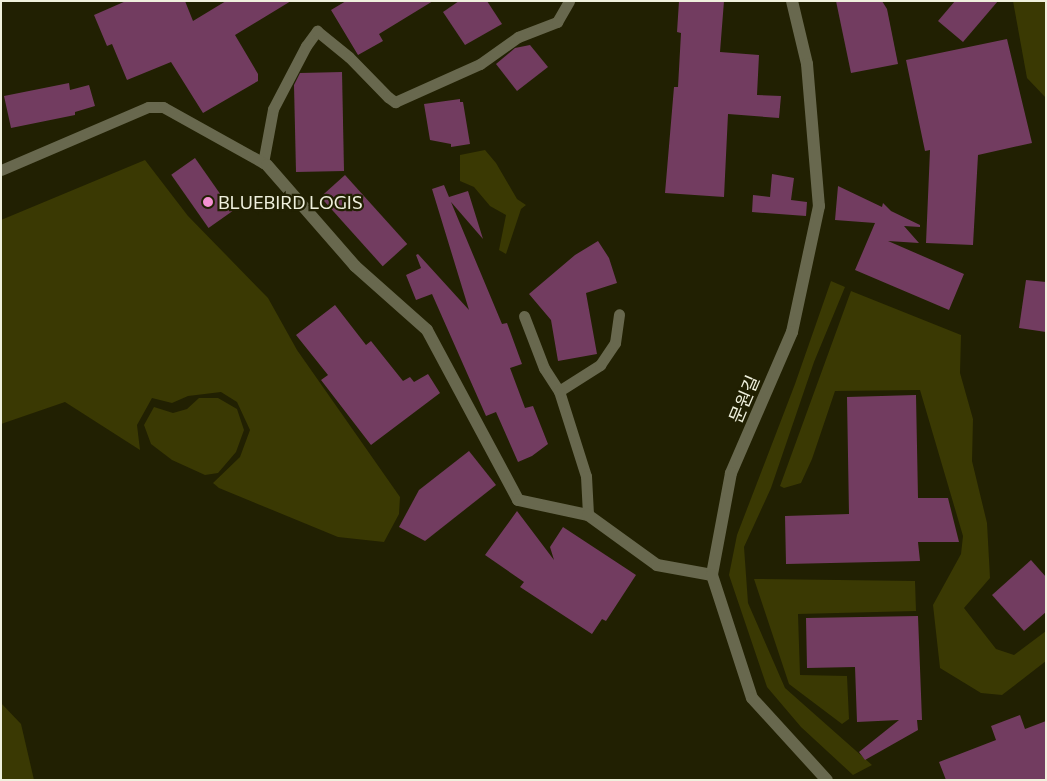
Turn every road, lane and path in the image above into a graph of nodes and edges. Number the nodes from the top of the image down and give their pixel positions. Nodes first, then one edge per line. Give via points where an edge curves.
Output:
1 (568, 1) edge
2 (792, 1) edge
3 (265, 164) junction
4 (1, 170) edge
5 (620, 314) dead end
6 (524, 316) dead end
7 (559, 391) junction
8 (588, 515) junction
9 (712, 575) junction
10 (827, 780) edge

1 - 3 lane via 557,22 518,37 480,64 395,102 317,31 273,109
2 - 9 street, 문원길 via 807,64 819,206 792,332 731,473
3 - 4 lane via 163,107 148,107
3 - 8 street via 355,266 427,330 518,500
5 - 7 lane via 615,342 600,365
6 - 7 lane via 544,368
7 - 8 lane via 586,476
8 - 9 street via 657,565
9 - 10 street, 문원길 via 752,698

